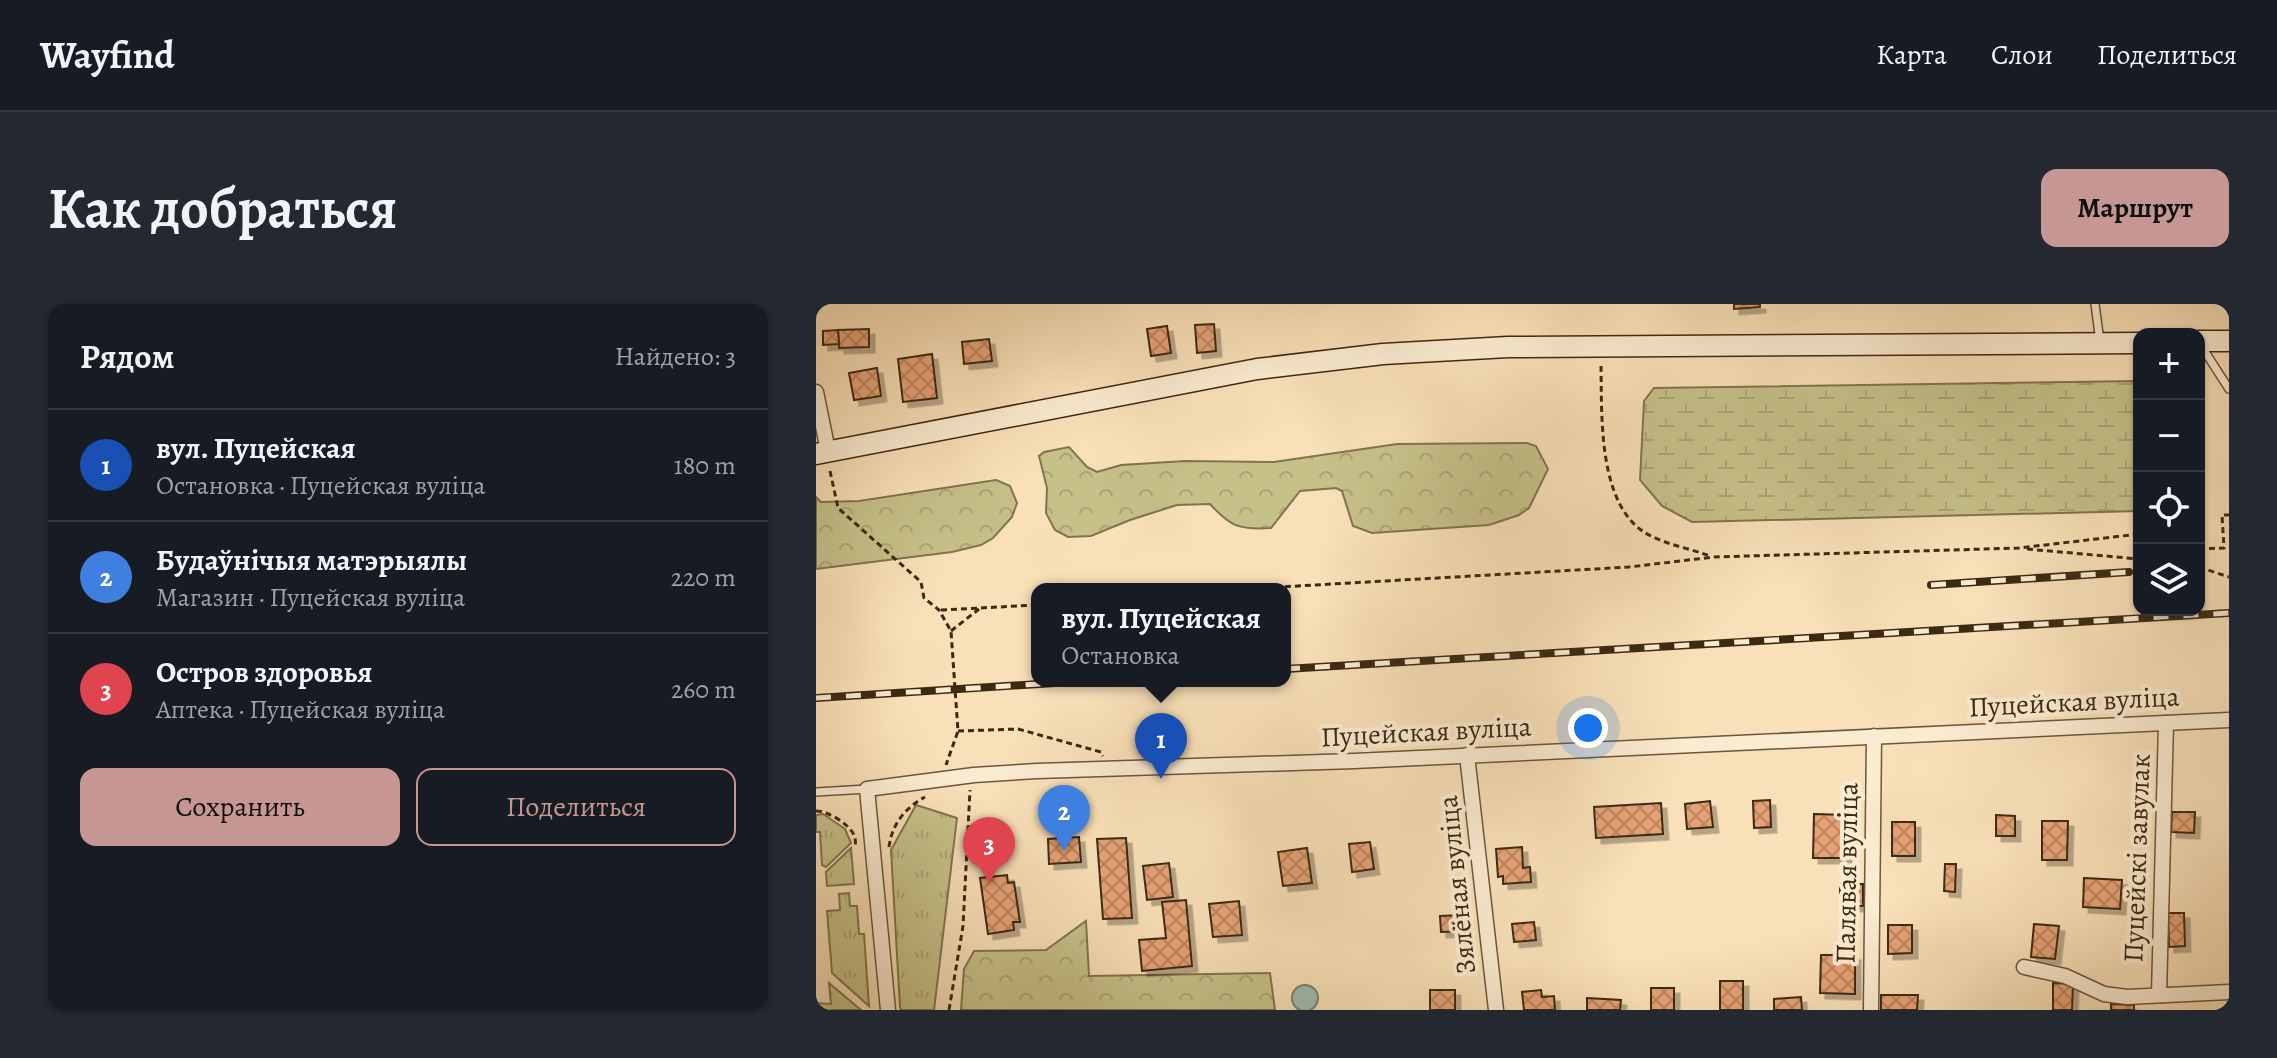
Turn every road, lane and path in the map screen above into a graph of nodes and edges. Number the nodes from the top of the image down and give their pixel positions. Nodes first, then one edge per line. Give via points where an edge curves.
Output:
1 (2095, 304) edge
2 (2229, 341) edge
3 (2205, 342) edge
4 (2133, 343) edge
5 (2101, 344) junction
6 (2205, 351) edge
7 (1601, 366) dead end
8 (2229, 389) edge
9 (816, 392) edge
10 (822, 452) edge
11 (2229, 515) edge
12 (2133, 535) edge
13 (2019, 548) junction
14 (2205, 549) edge
15 (1714, 557) junction
16 (2133, 558) edge
17 (2205, 569) edge
18 (2229, 577) edge
19 (1291, 586) edge
20 (1031, 605) edge
21 (979, 609) junction
22 (939, 610) junction
23 (951, 631) junction
24 (2229, 720) edge
25 (2166, 723) junction
26 (1874, 736) junction
27 (1467, 755) junction
28 (945, 768) dead end
29 (970, 786) dead end
30 (867, 789) junction
31 (816, 792) edge
32 (929, 795) dead end
33 (816, 811) edge
34 (889, 851) dead end
35 (856, 852) dead end
36 (2024, 967) dead end
37 (2229, 992) edge
38 (2159, 995) junction
39 (888, 1010) edge
40 (949, 1010) edge
41 (1496, 1010) edge
42 (1871, 1010) edge

1 - 5 lane
2 - 3 street
4 - 5 street
5 - 10 street via 1508,347 1383,354 1257,369
6 - 8 lane
7 - 15 path via 1609,480 1631,521 1650,536
9 - 10 street
10 - 22 path via 838,508 921,582 924,598
11 - 14 path via 2222,515 2224,548
12 - 13 path
13 - 15 path
13 - 16 path
15 - 19 path via 1629,567
17 - 18 path
20 - 21 path
21 - 22 path
21 - 23 path
22 - 23 path
23 - 28 path via 958,731
24 - 25 street, Пуцейская вуліца
25 - 26 street, Пуцейская вуліца
25 - 38 street, Пуцейскі завулак
26 - 27 street, Пуцейская вуліца
26 - 42 street, Палявая вуліца
27 - 30 street, Пуцейская вуліца via 1037,771
27 - 41 street, Зялёная вуліца
29 - 40 path via 963,926
30 - 31 lane
30 - 39 street
32 - 34 path via 904,813
33 - 35 path via 854,835
36 - 38 street, Пуцейскі завулак via 2065,976 2104,994
37 - 38 street, Пуцейскі завулак

